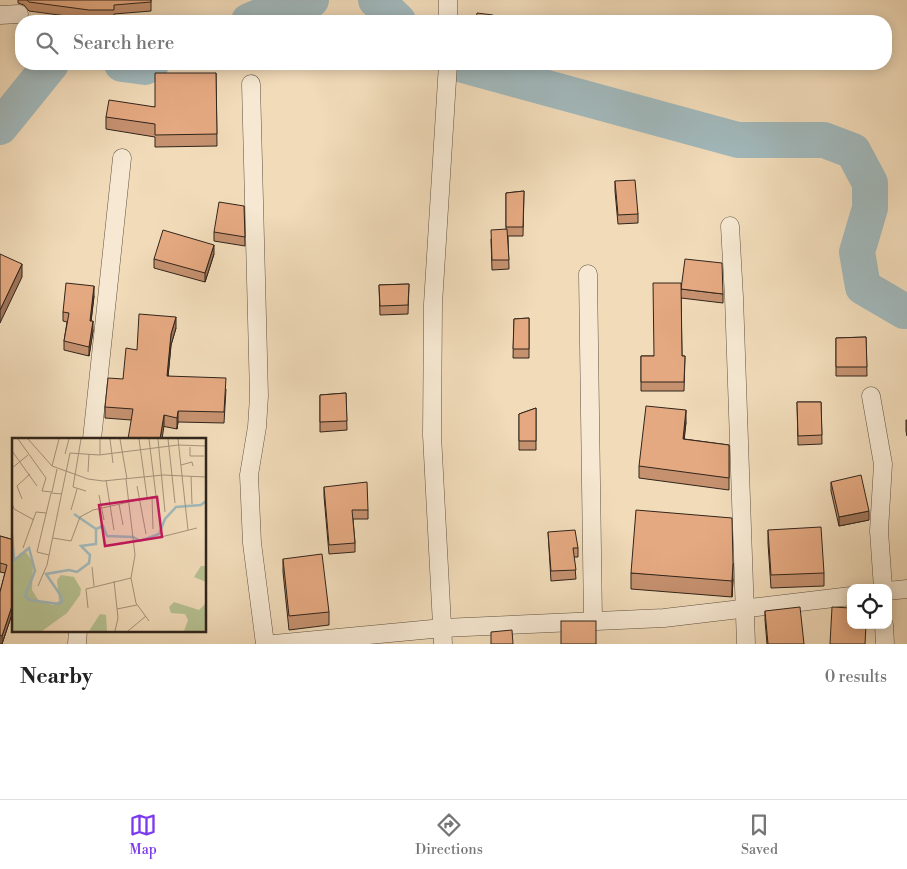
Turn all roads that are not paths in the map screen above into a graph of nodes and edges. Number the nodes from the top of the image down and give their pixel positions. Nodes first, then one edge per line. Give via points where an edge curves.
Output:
1 (448, 0) edge
2 (19, 14) dead end
3 (0, 15) edge
4 (448, 15) edge
5 (448, 70) edge
6 (251, 84) dead end
7 (122, 158) dead end
8 (730, 226) dead end
9 (588, 274) dead end
10 (871, 396) dead end
11 (92, 438) edge
12 (883, 584) edge
13 (907, 589) edge
14 (892, 591) edge
15 (847, 596) edge
16 (745, 609) junction
17 (593, 621) junction
18 (884, 629) edge
19 (443, 636) edge
20 (265, 644) edge
21 (274, 644) edge
22 (746, 644) edge
23 (885, 644) edge

1 - 4 street
2 - 3 street
5 - 19 street via 433,304 432,417
6 - 20 street via 259,396 258,427 249,475 252,543
7 - 11 street
8 - 16 street
9 - 17 street
10 - 12 street via 883,464 879,531
13 - 14 street
15 - 16 street
16 - 17 street via 664,618
16 - 22 street
17 - 19 street
18 - 23 street
19 - 21 street

